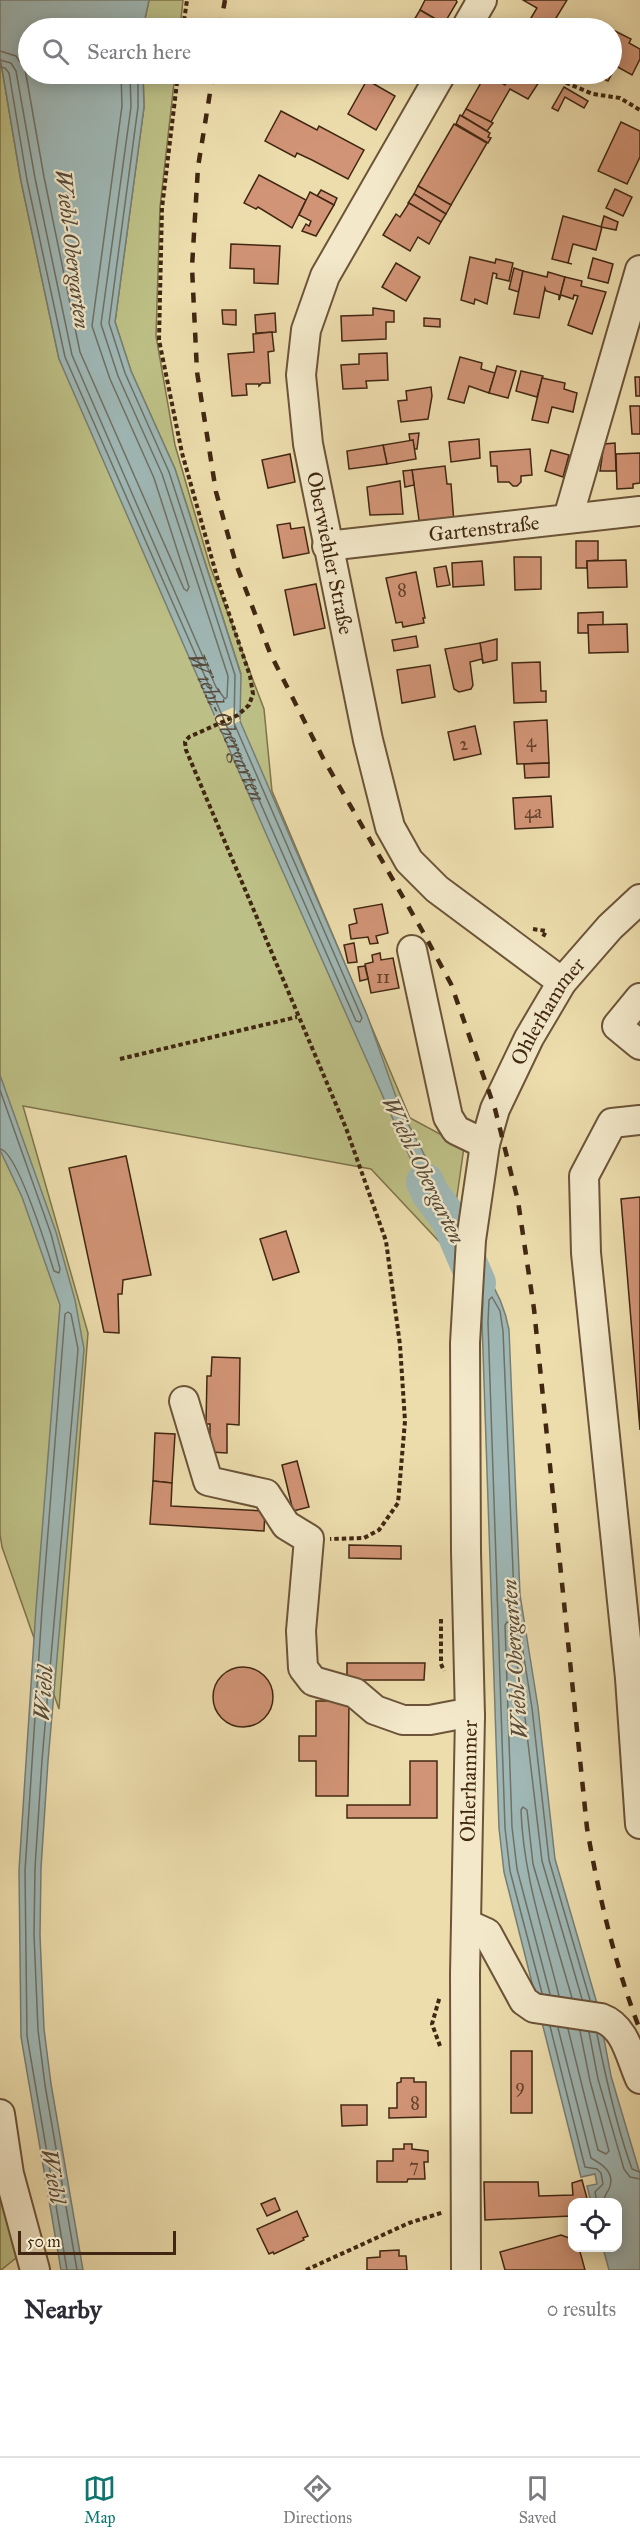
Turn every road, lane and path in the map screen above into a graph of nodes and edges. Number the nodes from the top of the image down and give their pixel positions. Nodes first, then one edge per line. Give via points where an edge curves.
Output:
1 (187, 0) edge
2 (482, 0) edge
3 (184, 18) edge
4 (472, 18) edge
5 (177, 84) edge
6 (435, 84) edge
7 (569, 84) edge
8 (640, 110) edge
9 (640, 270) edge
10 (640, 511) edge
11 (568, 518) junction
12 (327, 546) junction
13 (640, 899) edge
14 (412, 950) dead end
15 (562, 981) junction
16 (640, 998) edge
17 (297, 1017) junction
18 (640, 1045) edge
19 (120, 1059) dead end
20 (640, 1120) edge
21 (485, 1144) junction
22 (184, 1401) dead end
23 (309, 1539) junction
24 (470, 1716) junction
25 (638, 1775) edge
26 (640, 1824) edge
27 (466, 1924) junction
28 (640, 2079) edge
29 (0, 2114) edge
30 (466, 2210) junction
31 (35, 2270) edge
32 (306, 2270) edge
33 (466, 2270) edge

1 - 3 path
2 - 4 street
5 - 17 path via 162,208 159,340 182,453 250,676 252,694 249,705 238,715 184,742
6 - 12 street, Oberwiehler Straße via 325,276 306,330 301,375 308,444
7 - 8 path via 593,94 620,98
9 - 11 street
10 - 11 street, Gartenstraße
11 - 12 street, Gartenstraße
12 - 15 street, Oberwiehler Straße via 390,827 410,861 437,890
13 - 15 street, Ohlerhammer via 609,927
14 - 21 street via 448,1118 456,1130
15 - 21 street, Ohlerhammer via 495,1109
16 - 18 street via 617,1026
17 - 19 path
17 - 23 path via 346,1128 386,1241 405,1421 398,1503 379,1530 364,1538
20 - 25 street via 612,1123 584,1176 586,1252
21 - 24 street, Ohlerhammer via 466,1292
22 - 23 street via 208,1481 266,1494 286,1525
23 - 24 street via 302,1640 303,1668 313,1681 355,1693 375,1710 403,1720
24 - 27 street, Ohlerhammer
25 - 26 street
27 - 28 street via 487,1933 524,2001 534,2008 610,2021 621,2032
27 - 30 street, Ohlerhammer
29 - 31 street via 9,2174
30 - 32 path via 452,2209 409,2223
30 - 33 street, Ohlerhammer

